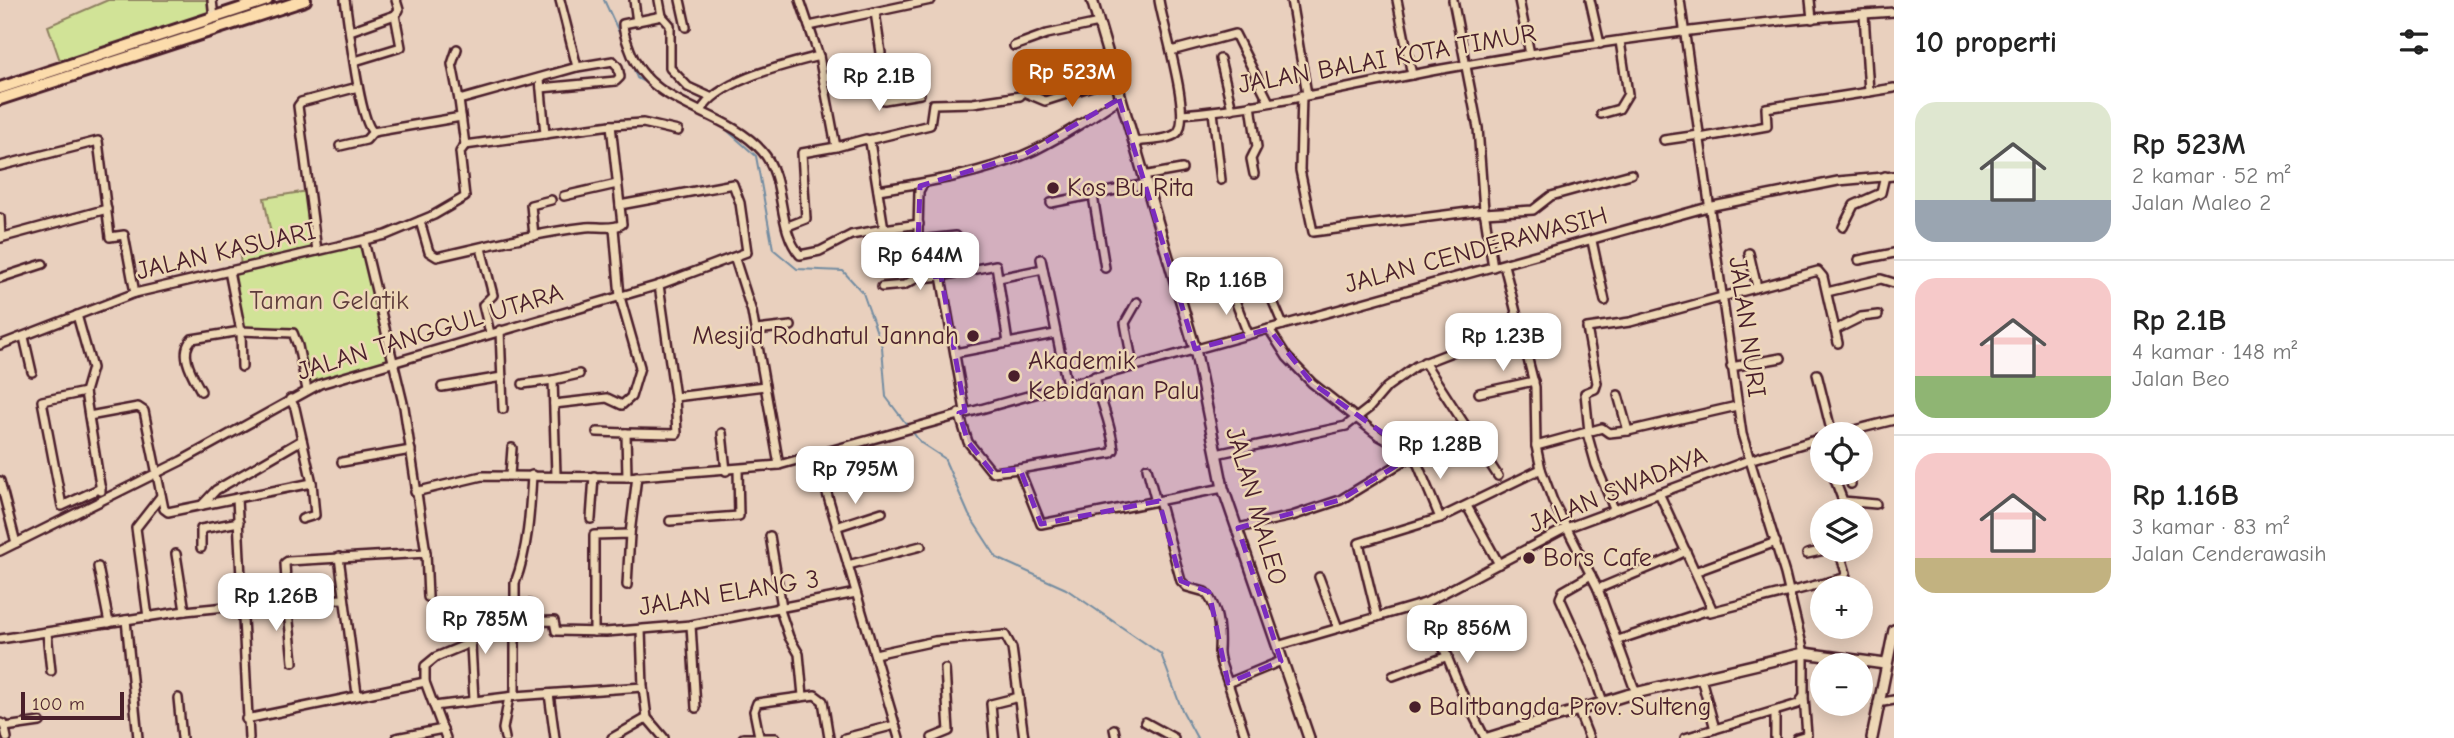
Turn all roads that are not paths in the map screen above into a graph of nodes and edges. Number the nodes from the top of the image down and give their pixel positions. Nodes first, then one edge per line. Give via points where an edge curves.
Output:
1 (212, 0) edge
2 (267, 0) edge
3 (305, 0) edge
4 (345, 0) edge
5 (396, 0) edge
6 (559, 0) edge
7 (634, 0) edge
8 (659, 0) edge
9 (680, 0) edge
10 (800, 0) edge
11 (931, 0) edge
12 (1092, 0) edge
13 (1158, 0) edge
14 (1290, 0) edge
15 (1397, 0) edge
16 (1452, 0) edge
17 (1518, 0) edge
18 (1590, 0) edge
19 (1680, 0) edge
20 (1810, 0) edge
21 (875, 12) junction
22 (1894, 12) edge
23 (1864, 14) junction
24 (396, 15) junction
25 (662, 16) junction
26 (214, 18) junction
27 (1812, 19) junction
28 (637, 22) junction
29 (1099, 23) junction
30 (809, 26) junction
31 (685, 27) dead end
32 (350, 31) junction
33 (1685, 33) junction
34 (1620, 41) junction
35 (1601, 44) junction
36 (1014, 46) dead end
37 (457, 49) dead end
38 (1171, 51) junction
39 (1531, 54) junction
40 (819, 56) junction
41 (1220, 59) dead end
42 (355, 61) junction
43 (1467, 65) junction
44 (577, 67) junction
45 (871, 72) junction
46 (1412, 75) junction
47 (824, 77) junction
48 (540, 79) junction
49 (1114, 79) junction
50 (358, 87) junction
51 (0, 88) edge
52 (541, 88) junction
53 (1894, 88) edge
54 (1869, 92) junction
55 (920, 94) dead end
56 (1305, 95) junction
57 (710, 97) junction
58 (0, 99) edge
59 (1119, 99) junction
60 (459, 100) junction
61 (1269, 102) junction
62 (1251, 105) junction
63 (1231, 109) junction
64 (701, 111) junction
65 (1218, 111) junction
66 (1182, 114) junction
67 (1601, 114) dead end
68 (461, 117) junction
69 (611, 125) junction
70 (678, 131) dead end
71 (373, 132) junction
72 (545, 134) junction
73 (1699, 136) junction
74 (868, 140) junction
75 (1664, 140) dead end
76 (1134, 142) junction
77 (465, 145) junction
78 (340, 146) dead end
79 (836, 147) junction
80 (0, 166) edge
81 (1182, 169) dead end
82 (1254, 174) dead end
83 (1631, 174) dead end
84 (1885, 176) junction
85 (1894, 176) edge
86 (1145, 180) junction
87 (1221, 180) dead end
88 (617, 184) junction
89 (924, 184) junction
90 (878, 191) junction
91 (564, 196) dead end
92 (1093, 196) junction
93 (551, 200) dead end
94 (1051, 203) dead end
95 (620, 205) junction
96 (1708, 207) junction
97 (107, 209) junction
98 (1484, 212) junction
99 (0, 218) edge
100 (420, 221) junction
101 (919, 224) junction
102 (788, 226) junction
103 (1843, 227) dead end
104 (614, 228) junction
105 (884, 229) junction
106 (534, 236) junction
107 (956, 236) dead end
108 (0, 238) edge
109 (918, 240) junction
110 (363, 241) junction
111 (1592, 241) junction
112 (481, 248) junction
113 (317, 251) junction
114 (1749, 253) dead end
115 (1894, 253) edge
116 (1041, 259) dead end
117 (1859, 260) dead end
118 (736, 263) junction
119 (43, 264) dead end
120 (1504, 265) junction
121 (1493, 267) junction
122 (1105, 268) dead end
123 (1042, 269) junction
124 (229, 271) junction
125 (940, 276) junction
126 (919, 277) junction
127 (0, 278) edge
128 (999, 278) junction
129 (1263, 278) dead end
130 (1894, 283) edge
131 (881, 287) dead end
132 (660, 288) junction
133 (1757, 288) junction
134 (1231, 290) dead end
135 (1827, 292) junction
136 (135, 293) junction
137 (620, 297) junction
138 (1721, 298) junction
139 (1605, 301) dead end
140 (1137, 302) dead end
141 (77, 315) junction
142 (1878, 315) dead end
143 (1283, 325) junction
144 (791, 326) dead end
145 (1518, 326) junction
146 (1269, 329) junction
147 (500, 330) junction
148 (756, 330) junction
149 (1835, 330) junction
150 (240, 331) junction
151 (490, 333) junction
152 (1055, 334) junction
153 (1248, 334) junction
154 (24, 337) junction
155 (1008, 342) junction
156 (1838, 342) dead end
157 (0, 345) edge
158 (1195, 349) junction
159 (955, 353) junction
160 (1781, 358) dead end
161 (1424, 362) junction
162 (1133, 366) junction
163 (242, 367) dead end
164 (395, 367) junction
165 (1731, 367) junction
166 (32, 372) dead end
167 (579, 374) dead end
168 (1817, 374) dead end
169 (1096, 376) junction
170 (502, 377) junction
171 (553, 380) junction
172 (1534, 381) junction
173 (523, 384) dead end
174 (1067, 385) junction
175 (765, 386) junction
176 (442, 387) dead end
177 (307, 390) junction
178 (201, 391) dead end
179 (85, 392) junction
180 (1479, 393) dead end
181 (1618, 395) dead end
182 (676, 397) junction
183 (292, 403) junction
184 (554, 404) junction
185 (1737, 406) junction
186 (503, 409) dead end
187 (962, 412) junction
188 (89, 416) junction
189 (1356, 419) junction
190 (1894, 420) edge
191 (1829, 422) edge
192 (1873, 425) edge
193 (1628, 431) junction
194 (597, 432) dead end
195 (1470, 432) junction
196 (1588, 432) junction
197 (626, 433) junction
198 (722, 433) dead end
199 (302, 440) junction
200 (1810, 442) edge
201 (1536, 446) junction
202 (512, 448) dead end
203 (411, 450) junction
204 (1216, 454) junction
205 (1414, 455) junction
206 (816, 456) junction
207 (1749, 460) junction
208 (342, 461) dead end
209 (779, 465) junction
210 (1147, 468) dead end
211 (1019, 469) junction
212 (1541, 469) junction
213 (738, 470) junction
214 (726, 471) junction
215 (157, 473) junction
216 (510, 475) junction
217 (532, 475) junction
218 (556, 475) junction
219 (594, 476) junction
220 (637, 476) junction
221 (1498, 476) dead end
222 (627, 477) junction
223 (0, 481) edge
224 (312, 483) junction
225 (1837, 485) edge
226 (101, 488) junction
227 (1223, 488) junction
228 (415, 492) junction
229 (1659, 493) junction
230 (162, 496) junction
231 (237, 498) junction
232 (103, 499) junction
233 (1157, 501) junction
234 (1876, 504) dead end
235 (202, 505) junction
236 (1466, 506) junction
237 (1614, 509) junction
238 (882, 512) dead end
239 (1440, 518) junction
240 (302, 519) dead end
241 (591, 519) dead end
242 (670, 521) dead end
243 (239, 522) junction
244 (836, 527) junction
245 (1237, 528) junction
246 (1566, 528) junction
247 (629, 534) junction
248 (770, 536) dead end
249 (1776, 542) junction
250 (16, 543) junction
251 (921, 547) dead end
252 (201, 548) dead end
253 (0, 551) edge
254 (1686, 551) junction
255 (426, 553) junction
256 (1810, 553) edge
257 (176, 554) dead end
258 (1807, 554) dead end
259 (339, 557) junction
260 (1842, 562) edge
261 (1499, 564) junction
262 (848, 565) junction
263 (98, 567) dead end
264 (1697, 571) junction
265 (1591, 575) junction
266 (1320, 577) dead end
267 (627, 585) dead end
268 (1598, 589) junction
269 (1790, 590) junction
270 (856, 593) junction
271 (428, 597) dead end
272 (343, 599) junction
273 (287, 601) junction
274 (1425, 603) junction
275 (513, 604) junction
276 (529, 604) dead end
277 (244, 606) junction
278 (781, 607) junction
279 (185, 611) junction
280 (1710, 612) junction
281 (148, 617) junction
282 (1377, 617) junction
283 (126, 620) junction
284 (514, 622) junction
285 (109, 623) junction
286 (691, 625) junction
287 (1338, 628) junction
288 (641, 629) junction
289 (1894, 630) edge
290 (594, 632) junction
291 (47, 633) junction
292 (0, 639) edge
293 (1618, 640) junction
294 (470, 643) junction
295 (1277, 646) junction
296 (1804, 653) junction
297 (875, 654) junction
298 (1448, 656) junction
299 (1281, 661) junction
300 (293, 662) dead end
301 (1885, 664) junction
302 (945, 669) dead end
303 (51, 671) dead end
304 (1393, 676) dead end
305 (1701, 678) junction
306 (425, 682) junction
307 (1228, 683) junction
308 (643, 687) junction
309 (1636, 693) junction
310 (357, 694) junction
311 (549, 694) junction
312 (512, 696) junction
313 (803, 696) junction
314 (1804, 696) junction
315 (1019, 697) junction
316 (178, 698) dead end
317 (474, 700) junction
318 (1894, 700) edge
319 (1603, 702) junction
320 (1878, 703) junction
321 (434, 706) junction
322 (696, 708) dead end
323 (1578, 710) junction
324 (1775, 712) junction
325 (246, 719) junction
326 (646, 719) junction
327 (40, 722) dead end
328 (1145, 722) dead end
329 (3, 725) edge
330 (895, 725) junction
331 (443, 729) junction
332 (1715, 729) junction
333 (1514, 734) edge
334 (423, 736) edge
335 (759, 736) junction
336 (7, 738) edge
337 (138, 738) edge
338 (182, 738) edge
339 (249, 738) edge
340 (396, 738) edge
341 (446, 738) edge
342 (505, 738) edge
343 (555, 738) edge
344 (612, 738) edge
345 (664, 738) edge
346 (743, 738) edge
347 (776, 738) edge
348 (829, 738) edge
349 (845, 738) edge
350 (899, 738) edge
351 (932, 738) edge
352 (994, 738) edge
353 (1024, 738) edge
354 (1174, 738) edge
355 (1246, 738) edge
356 (1308, 738) edge
357 (1487, 738) edge
358 (1589, 738) edge
359 (1685, 738) edge
360 (1775, 738) edge
361 (1797, 738) edge
362 (1872, 738) edge

1 - 26 street
2 - 26 main road
3 - 58 main road
4 - 32 street
5 - 24 street
6 - 44 street
7 - 28 street
8 - 25 street
9 - 31 street
10 - 30 street
11 - 21 street
12 - 29 street, JALAN MALEO
13 - 38 street
14 - 56 street
15 - 46 street
16 - 43 street
17 - 39 street
18 - 35 street
19 - 33 street, JALAN NURI
20 - 27 street
21 - 30 street
21 - 45 street via 881,53
22 - 23 street, JALAN BALAI KOTA TIMUR
23 - 27 street, JALAN BALAI KOTA TIMUR
23 - 54 street
24 - 32 street
24 - 42 street via 401,47
25 - 28 street
25 - 57 street via 670,25 669,60 674,74
26 - 51 main road
27 - 33 street, JALAN BALAI KOTA TIMUR
28 - 64 street via 623,26 641,74
29 - 36 street
29 - 49 street, JALAN MALEO
30 - 40 street
32 - 42 street
33 - 34 street, JALAN BALAI KOTA TIMUR
33 - 73 street, JALAN NURI
34 - 35 street, JALAN BALAI KOTA TIMUR
34 - 67 street via 1628,94 1619,109
35 - 39 street, JALAN BALAI KOTA TIMUR
37 - 60 street via 452,64
38 - 61 street via 1235,34
38 - 66 street
39 - 43 street, JALAN BALAI KOTA TIMUR
40 - 47 street
40 - 57 street
41 - 63 street
42 - 50 street
43 - 46 street, JALAN BALAI KOTA TIMUR
43 - 98 street via 1478,128
44 - 48 street
44 - 52 street via 613,61 620,77
45 - 47 street
45 - 55 street via 884,100
46 - 56 street, JALAN BALAI KOTA TIMUR
47 - 79 street
48 - 52 street
48 - 60 street
49 - 59 street, JALAN MALEO
49 - 74 street via 1045,101 1023,94 933,104 930,125
50 - 71 street
50 - 113 street via 298,106
52 - 72 street
53 - 54 street
54 - 73 street via 1766,107 1767,126
56 - 61 street, JALAN BALAI KOTA TIMUR
56 - 98 street via 1300,170 1314,232
57 - 64 street
59 - 76 street, JALAN MALEO
59 - 89 street via 1025,154
60 - 68 street
61 - 62 street, JALAN BALAI KOTA TIMUR
62 - 63 street, JALAN BALAI KOTA TIMUR
62 - 82 street via 1257,147 1252,158
63 - 65 street, JALAN BALAI KOTA TIMUR
64 - 102 street via 762,151 777,183
65 - 66 street, JALAN BALAI KOTA TIMUR
65 - 87 street
66 - 76 street via 1176,134
68 - 71 street
68 - 77 street
69 - 70 street via 643,123
69 - 72 street
69 - 88 street
71 - 78 street via 366,140
72 - 77 street
73 - 75 street
73 - 96 street, JALAN NURI
74 - 79 street
74 - 90 street
76 - 86 street, JALAN MALEO
77 - 100 street, JALAN KASUARI via 460,156 465,197
79 - 102 street via 802,153 806,219
80 - 97 street via 98,141
81 - 86 street
83 - 98 street via 1551,196 1533,210
84 - 85 street, JALAN CENDERAWASIH
84 - 96 street, JALAN CENDERAWASIH
84 - 103 street via 1881,193 1854,205
86 - 92 street
86 - 158 street, JALAN MALEO
88 - 91 street
88 - 95 street
89 - 90 street
89 - 101 street via 919,191
90 - 105 street
92 - 94 street
92 - 122 street
93 - 106 street via 531,205
95 - 104 street via 622,224
95 - 118 street via 733,184 747,248
96 - 111 street, JALAN CENDERAWASIH
96 - 138 street, JALAN NURI
97 - 108 street
97 - 136 street via 110,237 124,236
98 - 121 street
99 - 108 street
100 - 110 street, JALAN KASUARI
100 - 112 street via 433,256
101 - 105 street
101 - 109 street
102 - 105 street via 800,256 852,235
104 - 106 street
104 - 137 street
106 - 112 street
107 - 109 street
109 - 126 street
110 - 113 street, JALAN KASUARI
110 - 164 street
111 - 120 street, JALAN CENDERAWASIH
111 - 139 street
112 - 151 street via 493,295 483,305
113 - 124 street, JALAN KASUARI
114 - 133 street
115 - 117 street
116 - 123 street
118 - 132 street, JALAN TANGGUL UTARA
118 - 148 street
119 - 127 street
120 - 121 street, JALAN CENDERAWASIH
120 - 145 street
121 - 143 street, JALAN CENDERAWASIH
123 - 128 street
123 - 152 street
124 - 136 street, JALAN KASUARI
124 - 150 street
125 - 126 street
125 - 128 street via 994,264
125 - 159 street
126 - 131 street via 904,285
128 - 155 street
129 - 143 street
130 - 135 street via 1881,279
132 - 137 street, JALAN TANGGUL UTARA
132 - 182 street
133 - 135 street via 1818,271
133 - 138 street
134 - 153 street
135 - 149 street
136 - 141 street, JALAN KASUARI
137 - 147 street, JALAN TANGGUL UTARA
137 - 184 street via 640,367 628,402 618,404 607,398
138 - 165 street, JALAN NURI
138 - 196 street via 1630,322 1587,328 1597,383 1585,393
140 - 162 street via 1125,323
141 - 154 street, JALAN KASUARI
141 - 179 street via 92,368
142 - 149 street via 1861,317
143 - 146 street, JALAN CENDERAWASIH
144 - 148 street
145 - 161 street
145 - 172 street
146 - 153 street, JALAN CENDERAWASIH
146 - 189 street via 1297,368
147 - 151 street, JALAN TANGGUL UTARA
147 - 170 street
148 - 175 street
149 - 156 street
150 - 163 street
150 - 177 street via 291,332 299,346
150 - 178 street via 198,337 188,344 186,358
151 - 164 street, JALAN TANGGUL UTARA
152 - 155 street
152 - 174 street
153 - 158 street, JALAN CENDERAWASIH
154 - 157 street, JALAN KASUARI
154 - 166 street
155 - 159 street
158 - 162 street, JALAN CENDERAWASIH
158 - 204 street, JALAN MALEO
159 - 187 street
160 - 165 street
161 - 189 street via 1396,379
161 - 195 street
162 - 169 street, JALAN CENDERAWASIH
164 - 177 street, JALAN TANGGUL UTARA via 340,377
164 - 203 street
165 - 185 street, JALAN NURI
167 - 171 street
168 - 191 street
169 - 174 street, JALAN CENDERAWASIH
169 - 211 street via 1100,402 1108,413 1113,452
170 - 176 street
170 - 186 street
171 - 173 street
171 - 184 street
172 - 180 street
172 - 201 street
174 - 187 street, JALAN CENDERAWASIH
175 - 182 street
175 - 209 street
177 - 183 street, JALAN TANGGUL UTARA
179 - 188 street
179 - 226 street via 42,401 62,506
181 - 193 street
182 - 197 street via 677,434
183 - 199 street
183 - 215 street, JALAN TANGGUL UTARA
184 - 218 street
185 - 193 street
185 - 207 street, JALAN NURI
187 - 206 street, JALAN CENDERAWASIH
187 - 211 street via 968,442 993,473
188 - 215 street via 141,408
188 - 226 street
189 - 204 street via 1319,434
189 - 205 street
190 - 192 street
193 - 196 street via 1609,433 1602,428
194 - 197 street
195 - 205 street
195 - 221 street
196 - 201 street
196 - 237 street
197 - 222 street
198 - 214 street
199 - 224 street
199 - 235 street via 216,490
200 - 207 street, JALAN SWADAYA
201 - 212 street
202 - 216 street
203 - 208 street
203 - 228 street
204 - 227 street, JALAN MALEO
205 - 239 street
205 - 245 street via 1340,500
206 - 209 street, JALAN CENDERAWASIH
206 - 244 street
207 - 229 street, JALAN SWADAYA
207 - 249 street, JALAN NURI
209 - 213 street, JALAN CENDERAWASIH
210 - 233 street
211 - 233 street via 1041,524
212 - 236 street
212 - 246 street
213 - 214 street, JALAN CENDERAWASIH
213 - 242 street via 739,516
214 - 220 street, JALAN CENDERAWASIH
215 - 230 street
215 - 232 street, JALAN TANGGUL UTARA
216 - 217 street, JALAN CENDERAWASIH
216 - 228 street, JALAN CENDERAWASIH via 482,476
217 - 218 street, JALAN CENDERAWASIH
217 - 275 street via 529,528
218 - 219 street, JALAN CENDERAWASIH
219 - 222 street, JALAN CENDERAWASIH
219 - 241 street
220 - 222 street, JALAN CENDERAWASIH
220 - 247 street
223 - 250 street
224 - 231 street
224 - 240 street via 314,515
225 - 234 street via 1843,501
226 - 232 street
227 - 233 street
227 - 245 street, JALAN MALEO
228 - 255 street
229 - 237 street, JALAN SWADAYA
229 - 254 street
230 - 235 street via 168,512
230 - 281 street via 136,528
231 - 235 street
231 - 243 street
232 - 250 street, JALAN TANGGUL UTARA via 48,532
233 - 307 street via 1181,581 1210,599
236 - 239 street
236 - 261 street
237 - 246 street, JALAN SWADAYA
238 - 244 street
239 - 282 street via 1362,541 1358,551
243 - 252 street via 201,529
243 - 277 street
244 - 262 street
245 - 295 street, JALAN MALEO
246 - 261 street, JALAN SWADAYA
246 - 265 street
247 - 267 street
247 - 290 street via 594,535
248 - 278 street
249 - 264 street
249 - 269 street, JALAN NURI
250 - 253 street, JALAN TANGGUL UTARA
251 - 262 street
254 - 264 street
254 - 268 street
255 - 259 street
255 - 271 street
256 - 258 street
257 - 279 street
259 - 272 street
259 - 273 street via 285,563
260 - 269 street via 1846,577
261 - 274 street, JALAN SWADAYA
262 - 270 street
263 - 285 street
264 - 280 street via 1712,604
265 - 268 street
265 - 319 street via 1563,591 1560,598
266 - 287 street
268 - 293 street
269 - 280 street
269 - 296 street, JALAN NURI
270 - 278 street, JALAN ELANG 3
270 - 297 street
272 - 273 street
272 - 310 street
273 - 277 street
273 - 300 street
274 - 282 street, JALAN SWADAYA
274 - 298 street
275 - 276 street
275 - 284 street
275 - 294 street via 470,606
277 - 279 street
277 - 325 street
278 - 286 street, JALAN ELANG 3
278 - 313 street via 799,654
279 - 281 street
280 - 293 street
281 - 283 street
282 - 287 street, JALAN SWADAYA
283 - 285 street
283 - 337 street
284 - 290 street, JALAN ELANG 3 via 554,621 556,631
284 - 312 street
285 - 291 street
286 - 288 street, JALAN ELANG 3
286 - 322 street
287 - 295 street, JALAN SWADAYA
288 - 290 street, JALAN ELANG 3
288 - 308 street
289 - 301 street
291 - 292 street
291 - 303 street
293 - 309 street
294 - 306 street via 436,657 425,668
294 - 317 street
295 - 299 street, JALAN MALEO
296 - 301 street
296 - 305 street
296 - 314 street, JALAN NURI
297 - 315 street via 936,641 1005,635 1012,648
297 - 330 street
298 - 304 street
298 - 357 street
299 - 307 street
299 - 356 street, JALAN MALEO
301 - 320 street
302 - 351 street via 949,731
305 - 309 street
305 - 332 street
306 - 310 street
306 - 321 street
307 - 355 street
308 - 311 street
308 - 326 street
309 - 319 street
310 - 325 street
311 - 312 street
311 - 343 street
312 - 317 street
312 - 342 street
313 - 335 street via 755,705
313 - 348 street via 822,698
314 - 324 street via 1798,704
314 - 361 street, JALAN NURI via 1807,735
315 - 352 street via 991,704
315 - 353 street
316 - 338 street
317 - 321 street
318 - 320 street
319 - 323 street
320 - 362 street
321 - 331 street
323 - 333 street
323 - 358 street
324 - 332 street
324 - 360 street
325 - 339 street
326 - 344 street
326 - 345 street
327 - 329 street
328 - 354 street
329 - 336 street
330 - 349 street
330 - 350 street
331 - 334 street
331 - 341 street
332 - 359 street
333 - 357 street
334 - 340 street
335 - 346 street
335 - 347 street

